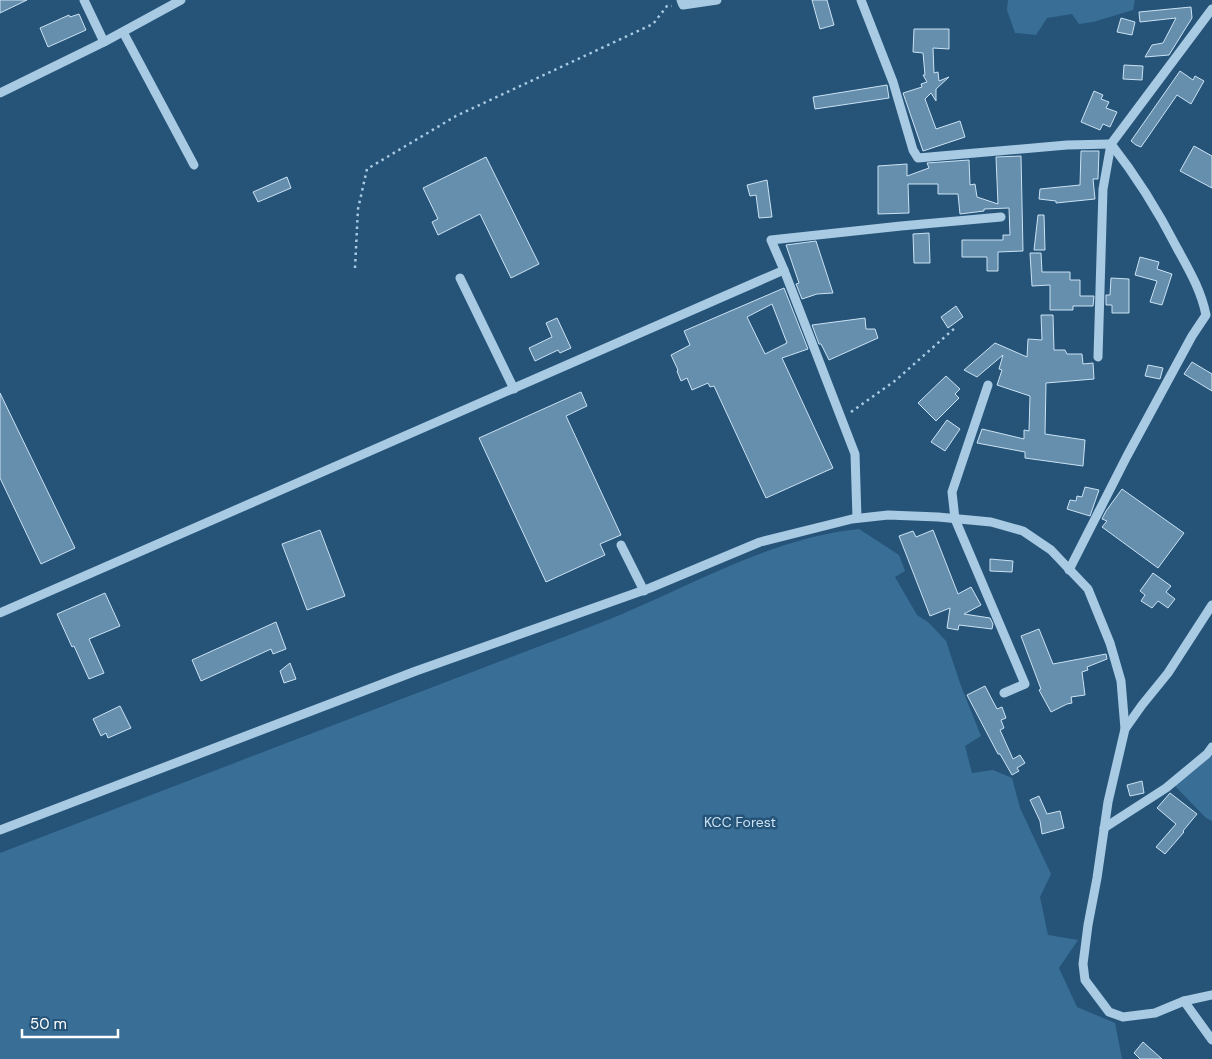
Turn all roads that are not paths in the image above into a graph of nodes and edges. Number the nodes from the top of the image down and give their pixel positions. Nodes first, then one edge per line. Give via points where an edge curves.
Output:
1 (84, 0) edge
2 (181, 0) edge
3 (717, 0) edge
4 (861, 0) edge
5 (682, 2) edge
6 (1212, 9) edge
7 (122, 32) junction
8 (104, 42) junction
9 (0, 93) edge
10 (1111, 144) junction
11 (194, 165) dead end
12 (1001, 217) dead end
13 (784, 270) junction
14 (460, 278) dead end
15 (1098, 357) dead end
16 (988, 385) dead end
17 (514, 388) junction
18 (857, 518) junction
19 (955, 519) junction
20 (621, 545) dead end
21 (1069, 570) junction
22 (644, 590) junction
23 (1212, 605) edge
24 (0, 613) edge
25 (1004, 693) dead end
26 (1124, 729) junction
27 (1212, 747) edge
28 (1104, 828) junction
29 (0, 830) edge
30 (1212, 996) edge
31 (1184, 1001) junction
32 (1212, 1040) edge

1 - 8 street
2 - 7 street
3 - 5 street
4 - 10 street via 918,158
6 - 10 street
7 - 8 street
7 - 11 street
8 - 9 street
10 - 15 street via 1103,189
10 - 21 street via 1156,207 1199,289 1206,315 1127,456
12 - 13 street via 771,240
13 - 17 street
13 - 18 street via 855,454
14 - 17 street
16 - 19 street via 952,492
17 - 24 street
18 - 19 street via 888,515
18 - 22 street via 760,542
19 - 21 street via 991,522 1023,530 1051,550
19 - 25 street via 1025,684
20 - 22 street
21 - 26 street via 1088,590 1110,643 1121,681
22 - 29 street via 416,671
23 - 26 street via 1168,673
26 - 28 street
27 - 28 street via 1166,788
28 - 31 street via 1088,925 1084,964 1086,980 1109,1012 1123,1017 1155,1013
30 - 31 street
31 - 32 street

